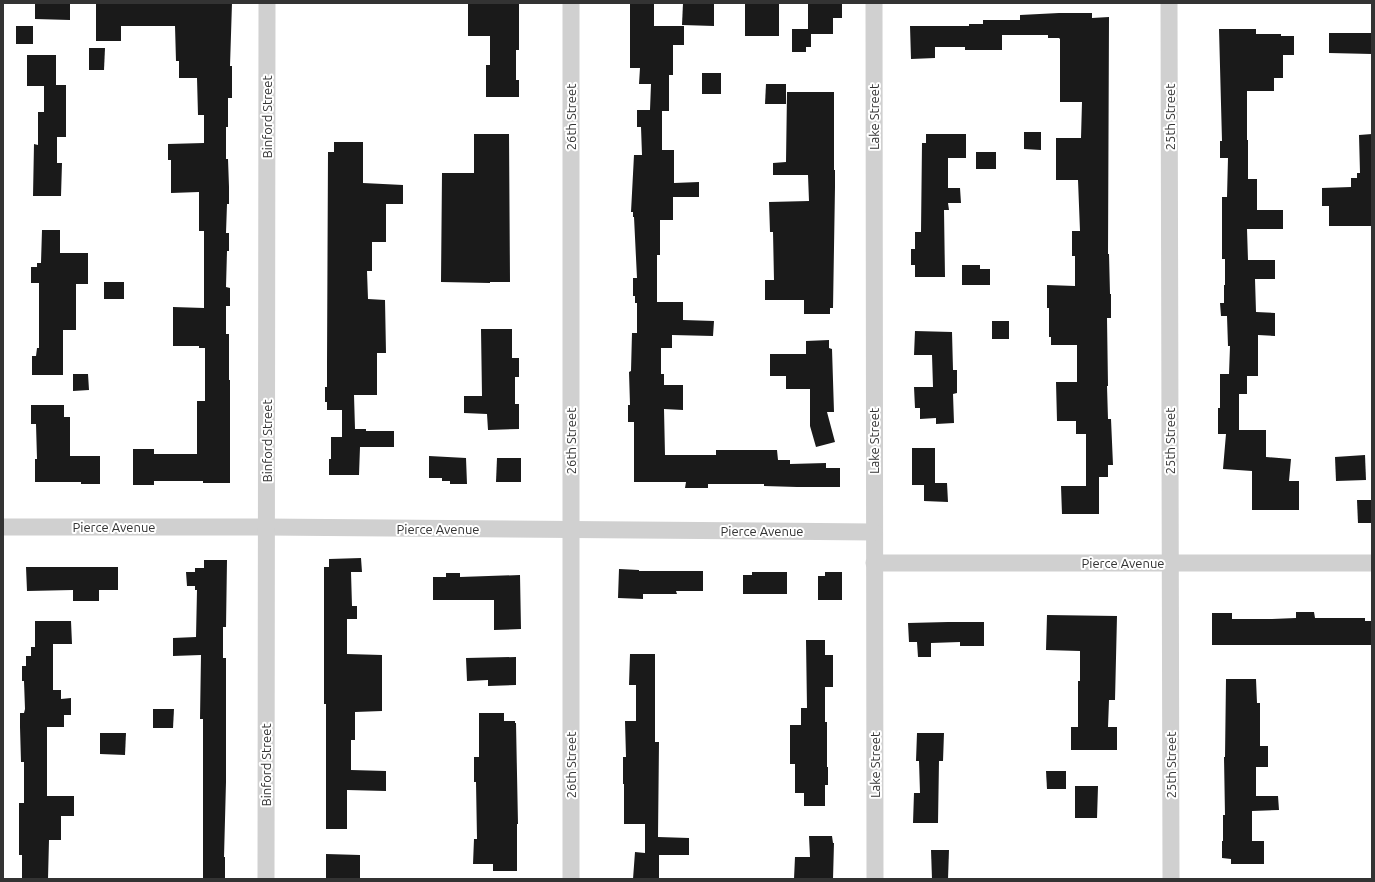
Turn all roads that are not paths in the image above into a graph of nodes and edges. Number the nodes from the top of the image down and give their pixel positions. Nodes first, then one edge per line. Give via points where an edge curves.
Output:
1 (267, 3) edge
2 (571, 3) edge
3 (874, 3) edge
4 (1169, 3) edge
5 (3, 527) edge
6 (266, 527) junction
7 (571, 530) junction
8 (874, 532) junction
9 (874, 563) junction
10 (1170, 563) junction
11 (1372, 563) edge
12 (266, 879) edge
13 (571, 879) edge
14 (875, 879) edge
15 (1171, 879) edge

1 - 6 street, Binford Street
2 - 7 street, 26th Street
3 - 8 street, Lake Street
4 - 10 street, 25th Street
5 - 6 street, Pierce Avenue
6 - 7 street, Pierce Avenue
6 - 12 street, Binford Street
7 - 8 street, Pierce Avenue
7 - 13 street, 26th Street
8 - 9 street, Lake Street
9 - 10 street, Pierce Avenue
9 - 14 street, Lake Street
10 - 11 street, Pierce Avenue
10 - 15 street, 25th Street

